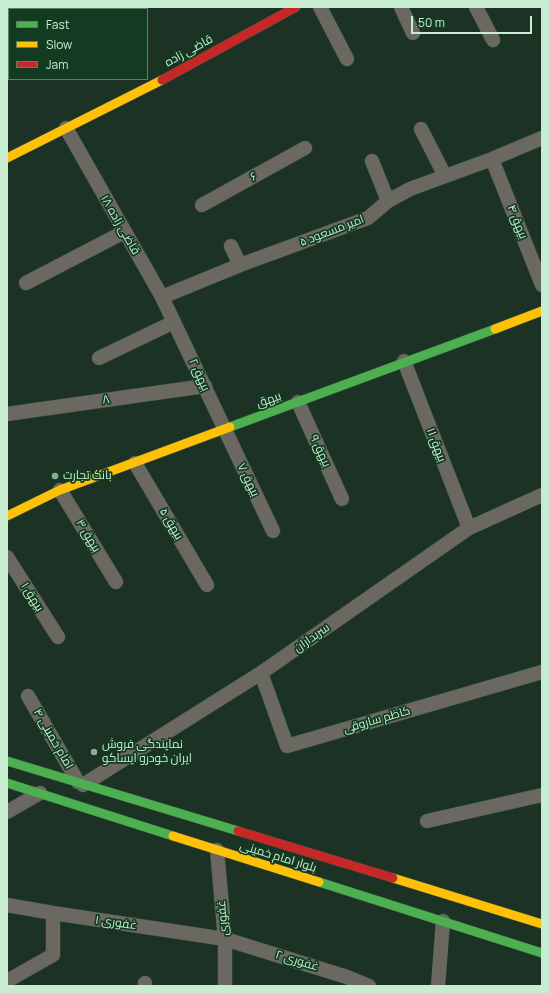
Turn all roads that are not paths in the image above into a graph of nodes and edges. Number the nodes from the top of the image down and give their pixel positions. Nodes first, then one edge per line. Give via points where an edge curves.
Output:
1 (296, 7) edge
2 (320, 7) edge
3 (400, 7) edge
4 (476, 7) edge
5 (280, 11) edge
6 (413, 33) dead end
7 (493, 40) dead end
8 (348, 59) dead end
9 (66, 128) junction
10 (421, 129) dead end
11 (542, 138) edge
12 (305, 148) dead end
13 (7, 158) edge
14 (492, 159) junction
15 (372, 161) dead end
16 (445, 176) junction
17 (388, 201) junction
18 (202, 205) dead end
19 (124, 232) junction
20 (231, 246) dead end
21 (240, 265) junction
22 (26, 283) dead end
23 (542, 285) edge
24 (162, 297) junction
25 (542, 311) edge
26 (174, 322) junction
27 (99, 358) dead end
28 (404, 362) junction
29 (205, 386) junction
30 (298, 402) junction
31 (7, 414) edge
32 (224, 428) junction
33 (134, 463) junction
34 (60, 490) junction
35 (542, 495) edge
36 (342, 499) dead end
37 (7, 516) edge
38 (469, 528) junction
39 (273, 531) dead end
40 (7, 557) edge
41 (116, 582) dead end
42 (207, 585) dead end
43 (58, 637) dead end
44 (542, 672) edge
45 (261, 673) junction
46 (28, 696) dead end
47 (7, 761) edge
48 (7, 783) edge
49 (81, 783) junction
50 (40, 793) junction
51 (542, 795) edge
52 (7, 812) edge
53 (427, 821) dead end
54 (217, 850) junction
55 (7, 905) edge
56 (53, 914) junction
57 (443, 922) junction
58 (542, 924) edge
59 (225, 939) junction
60 (542, 953) edge
61 (7, 981) edge
62 (224, 986) edge
63 (369, 986) edge
64 (438, 986) edge

1 - 5 main road, قاضی زاده
2 - 8 street
3 - 6 street
4 - 7 street
5 - 9 main road, قاضی زاده via 140,92
9 - 13 main road, قاضی زاده
9 - 19 street, قاضی زاده ۱۸
10 - 16 street
11 - 14 street, امیر مسعود ۵
12 - 18 street, ۶
14 - 16 street, امیر مسعود ۵
14 - 23 street, بیهق ۴
15 - 17 street
16 - 17 street, امیر مسعود ۵ via 410,189
17 - 21 street, امیر مسعود ۵ via 368,218
19 - 22 street
19 - 24 street, قاضی زاده ۱۸
20 - 21 street
21 - 24 street, امیر مسعود ۵
24 - 26 street, قاضی زاده ۱۸
25 - 28 main road, بیهق
26 - 27 street
26 - 29 street, بیهق ۲
28 - 30 main road, بیهق
28 - 38 street, بیهق ۱۱
29 - 31 street, ۸
29 - 32 street, بیهق ۲
30 - 32 main road, بیهق
30 - 36 street, بیهق ۹
32 - 33 main road, بیهق
32 - 39 street, بیهق ۷
33 - 34 main road, بیهق
33 - 42 street, بیهق ۵
34 - 37 main road, بیهق
34 - 41 street, بیهق ۳
35 - 38 street, سربداران
38 - 45 street, سربداران
40 - 43 street, بیهق ۱
44 - 45 street, کاظم ساروقی via 287,746
45 - 49 street, سربداران
46 - 49 street, امام خمینی ۴
47 - 49 main road, بلوار امام خمینی
48 - 50 main road, بلوار امام خمینی
49 - 58 main road, بلوار امام خمینی
50 - 52 street
50 - 54 main road, بلوار امام خمینی
51 - 53 street
54 - 57 main road, بلوار امام خمینی
54 - 59 street, غفوری
55 - 56 street, غفوری ۱
56 - 59 street, غفوری ۱
56 - 61 street via 53,955
57 - 60 main road, بلوار امام خمینی
57 - 64 street
59 - 62 street, غفوری
59 - 63 street, غفوری ۲

